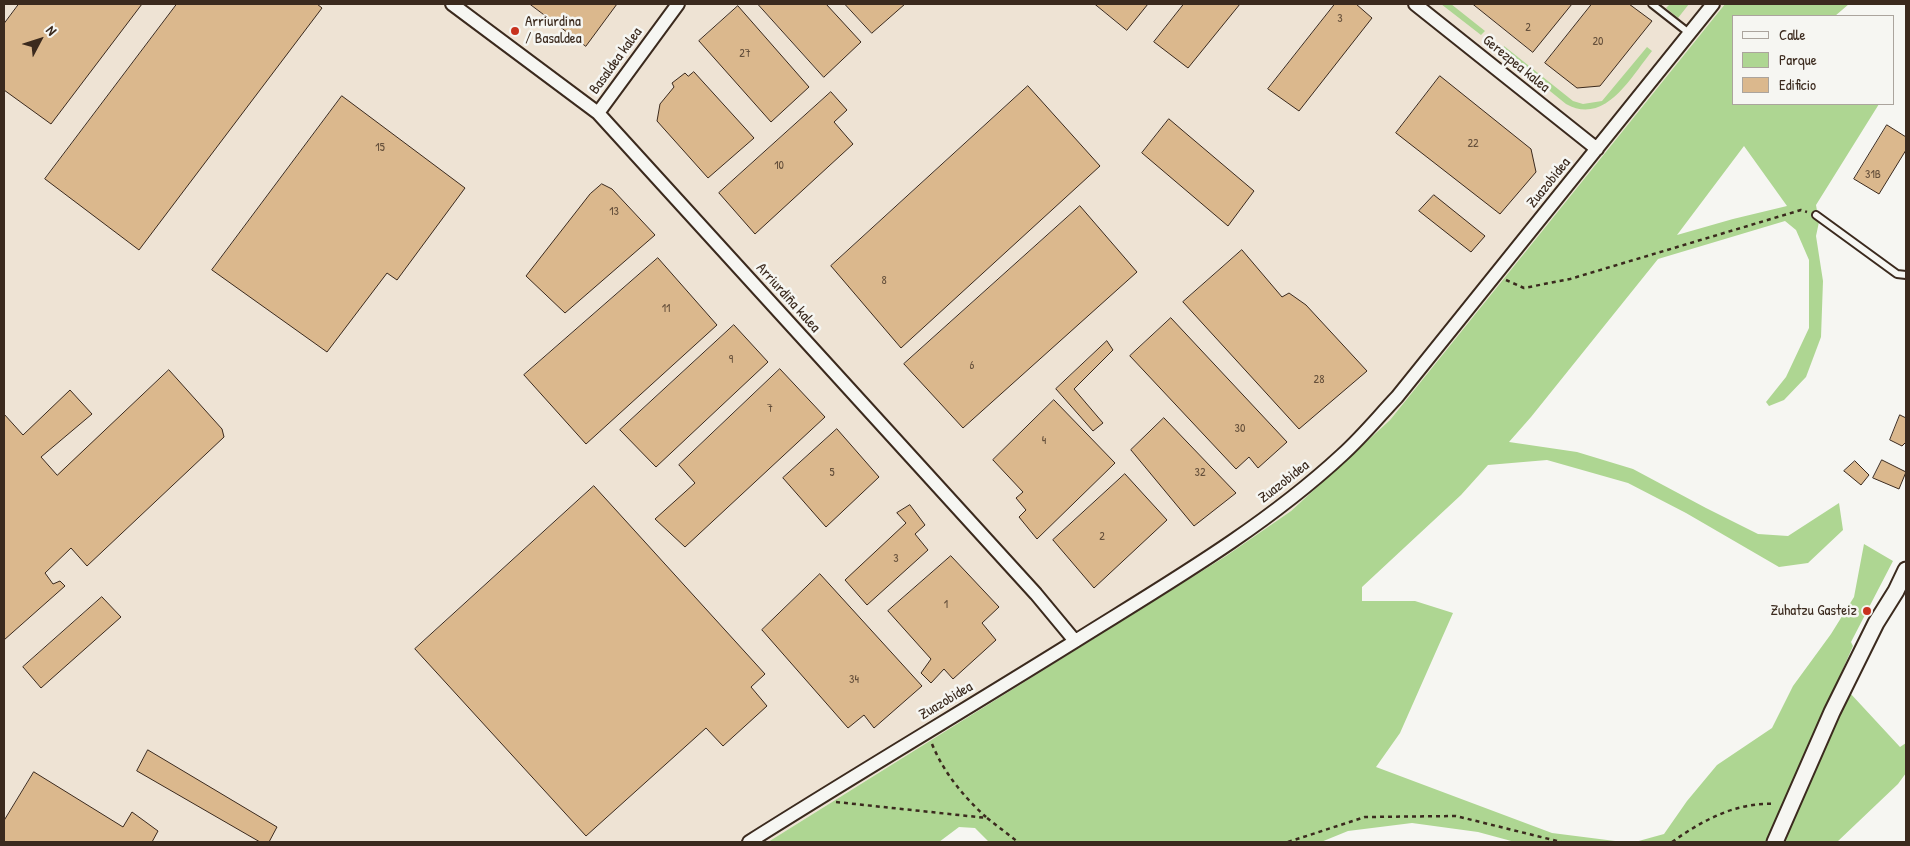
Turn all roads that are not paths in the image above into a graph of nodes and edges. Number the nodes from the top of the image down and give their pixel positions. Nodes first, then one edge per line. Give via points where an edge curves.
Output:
1 (452, 4) edge
2 (678, 4) edge
3 (1415, 4) edge
4 (1652, 4) edge
5 (1713, 4) edge
6 (1689, 33) junction
7 (598, 113) junction
8 (1597, 149) junction
9 (1816, 215) road end
10 (1906, 275) edge
11 (1906, 570) edge
12 (1901, 590) edge
13 (1075, 641) junction
14 (749, 842) edge
15 (1775, 842) edge

1 - 7 street, Arriurdiña kalea
2 - 7 street, Basaldea kalea
3 - 8 street, Gerezpea kalea
4 - 6 lane
5 - 6 street, Zuazobidea
6 - 8 street, Zuazobidea
7 - 13 street, Arriurdiña kalea via 1030,587
8 - 13 street, Zuazobidea via 1397,397 1343,454 1292,498 1229,543
9 - 10 lane via 1897,274
11 - 12 street
12 - 15 street via 1876,623 1832,712
13 - 14 street, Zuazobidea

